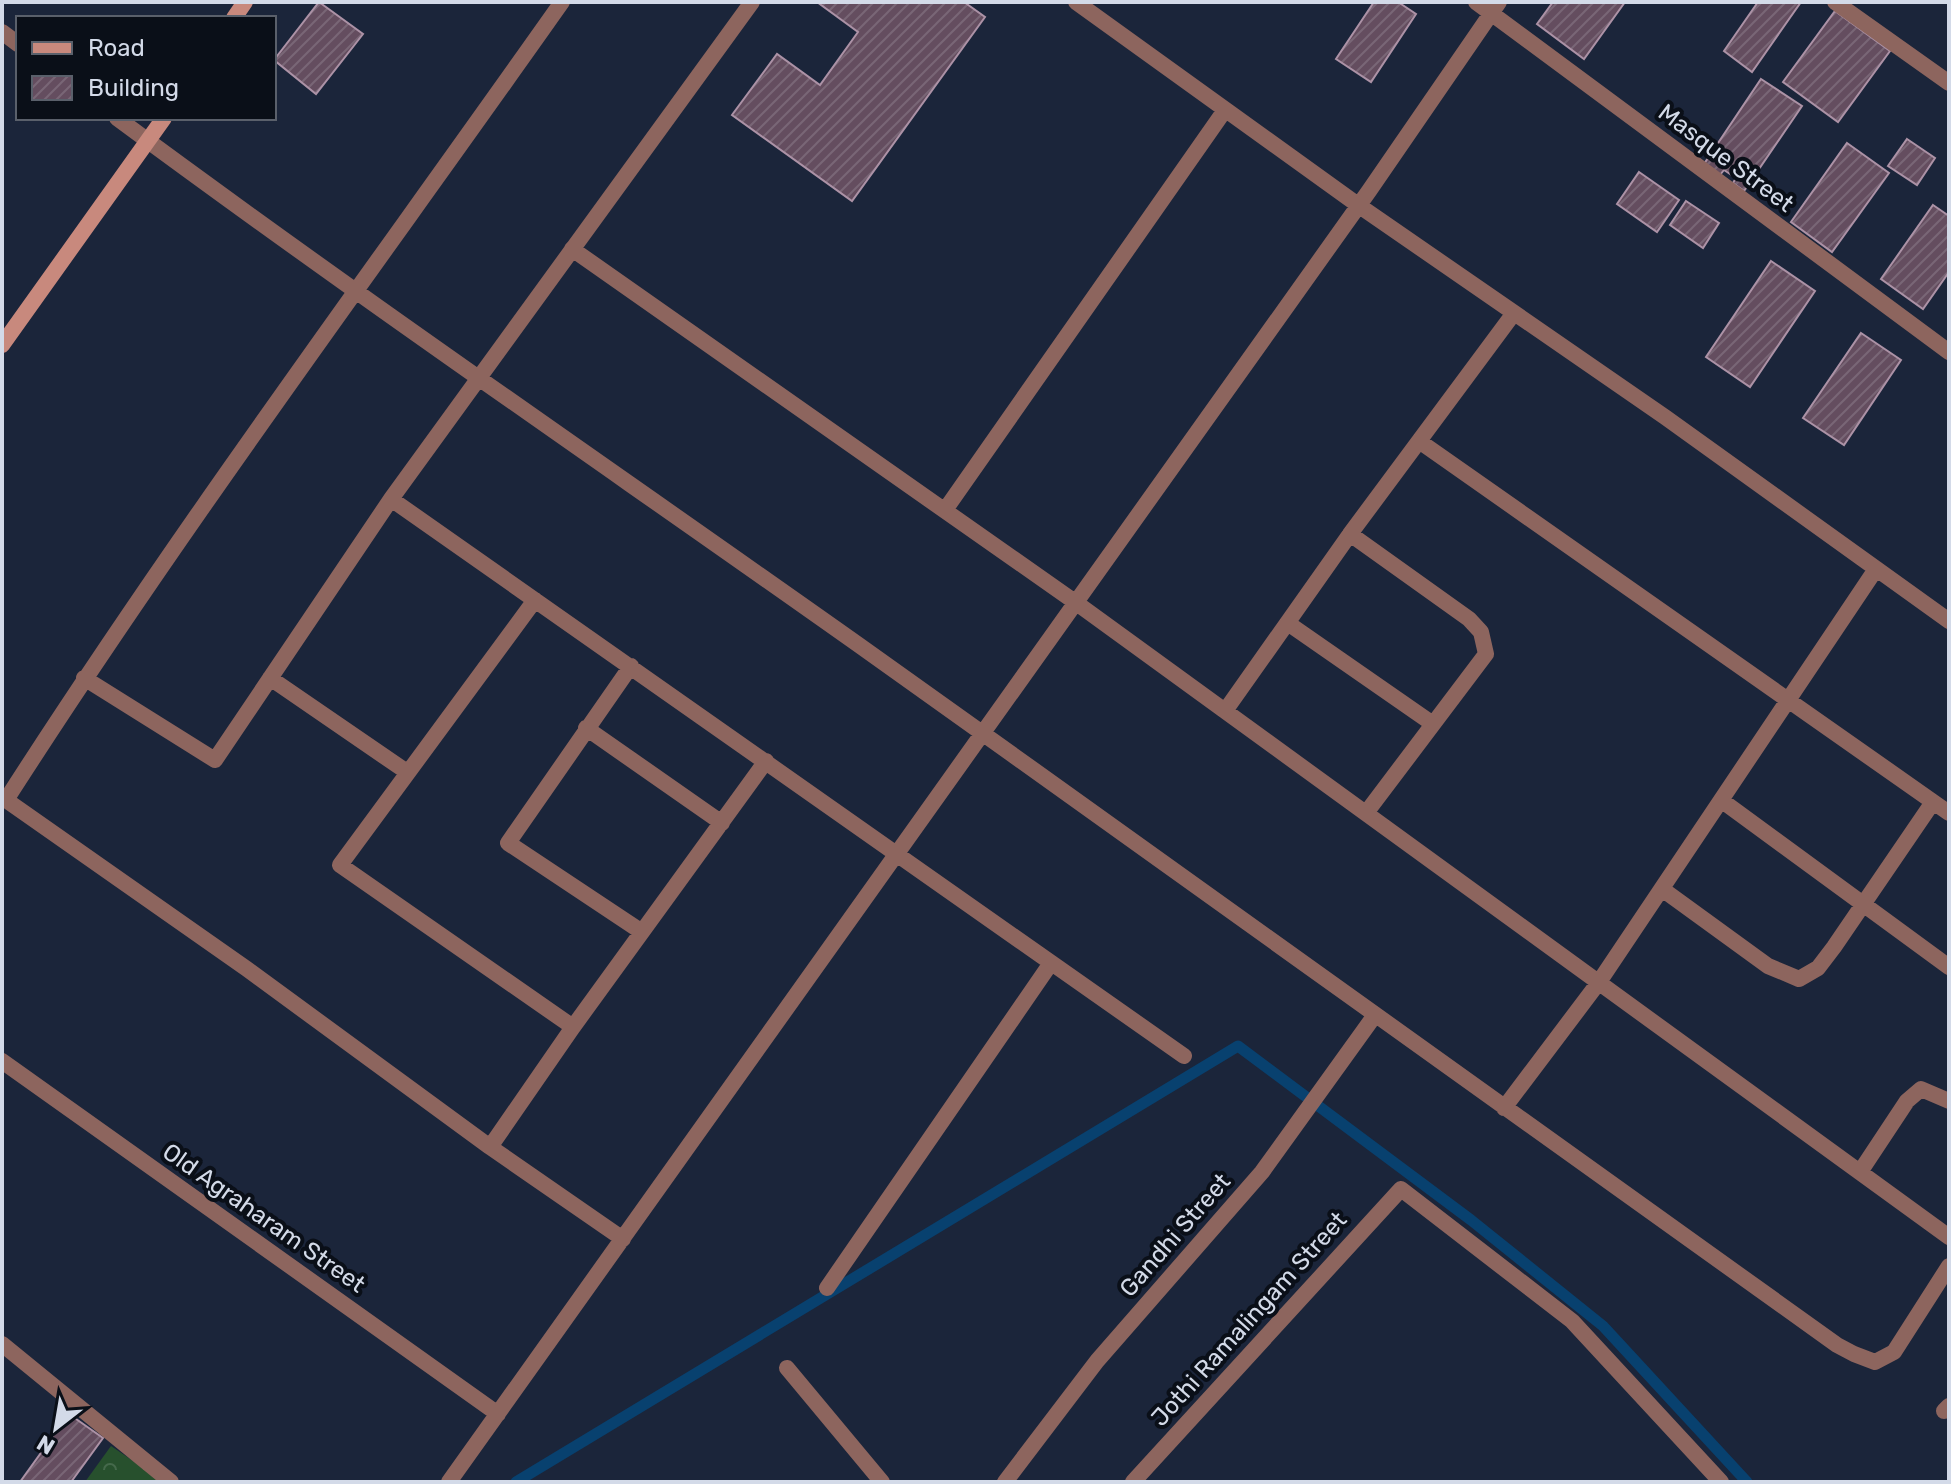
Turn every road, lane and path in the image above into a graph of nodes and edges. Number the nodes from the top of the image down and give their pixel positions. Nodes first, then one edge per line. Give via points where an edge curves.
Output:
1 (562, 2) edge
2 (752, 2) edge
3 (1076, 2) edge
4 (1476, 2) edge
5 (1835, 2) edge
6 (1495, 7) edge
7 (1949, 83) edge
8 (1225, 110) junction
9 (120, 120) edge
10 (163, 120) edge
11 (148, 141) junction
12 (1358, 205) junction
13 (572, 249) junction
14 (357, 292) junction
15 (1514, 313) junction
16 (2, 345) edge
17 (1949, 352) edge
18 (479, 376) junction
19 (1419, 441) junction
20 (391, 499) junction
21 (945, 510) junction
22 (1350, 534) junction
23 (1876, 569) junction
24 (535, 600) junction
25 (1075, 602) junction
26 (1949, 621) edge
27 (1289, 624) junction
28 (631, 666) junction
29 (84, 678) junction
30 (270, 678) junction
31 (1788, 701) junction
32 (1225, 711) junction
33 (1433, 724) junction
34 (586, 728) junction
35 (982, 733) junction
36 (766, 761) junction
37 (407, 772) junction
38 (1721, 800) junction
39 (1933, 802) junction
40 (1366, 813) junction
41 (1949, 813) edge
42 (722, 823) junction
43 (897, 853) junction
44 (1662, 889) junction
45 (1863, 904) junction
46 (642, 932) junction
47 (1051, 963) junction
48 (1949, 967) edge
49 (1599, 982) junction
50 (1375, 1015) junction
51 (573, 1027) junction
52 (1184, 1056) dead end
53 (2, 1061) edge
54 (1949, 1101) edge
55 (1504, 1108) junction
56 (490, 1147) junction
57 (1860, 1172) junction
58 (1949, 1237) edge
59 (623, 1239) junction
60 (1949, 1266) edge
61 (827, 1288) dead end
62 (2, 1344) edge
63 (787, 1368) dead end
64 (498, 1414) junction
65 (171, 1482) edge
66 (449, 1482) edge
67 (882, 1482) edge
68 (1005, 1482) edge
69 (1133, 1482) edge
70 (1721, 1482) edge

1 - 14 street
2 - 13 street
3 - 8 street
4 - 6 street, Masque Street
5 - 7 street
6 - 12 street
6 - 17 street, Masque Street
8 - 12 street
8 - 21 street
9 - 11 street
10 - 11 street
11 - 14 street
11 - 16 street
12 - 15 street
12 - 25 street
13 - 18 street
13 - 21 street
14 - 18 street
14 - 29 street
15 - 19 street
15 - 23 street
18 - 20 street
18 - 35 street
19 - 22 street
19 - 31 street
20 - 24 street
20 - 30 street
21 - 25 street
22 - 27 street
22 - 33 street via 1481,632 1486,654
23 - 26 street
23 - 31 street
24 - 28 street
24 - 37 street
25 - 32 street
25 - 35 street
27 - 32 street
27 - 33 street
28 - 34 street
28 - 36 street
29 - 30 street via 215,760
29 - 56 street via 6,800
30 - 37 street
31 - 38 street
31 - 39 street
32 - 40 street
33 - 40 street
34 - 42 street
34 - 46 street via 508,843
35 - 43 street
35 - 50 street
36 - 42 street
36 - 43 street
37 - 51 street via 340,865
38 - 44 street
38 - 45 street
39 - 41 street
39 - 45 street
40 - 49 street
42 - 46 street
43 - 47 street
43 - 59 street
44 - 45 street via 1768,966 1799,979 1818,968
44 - 49 street
45 - 48 street
46 - 51 street
47 - 52 street
47 - 61 street
49 - 55 street
49 - 57 street
50 - 55 street
50 - 68 street, Gandhi Street via 1262,1172 1097,1361
51 - 56 street
53 - 64 street, Old Agraharam Street
54 - 57 street via 1921,1089 1907,1101
55 - 60 street via 1854,1354 1875,1362 1894,1352
56 - 59 street
57 - 58 street
59 - 64 street
62 - 65 street
63 - 67 street
64 - 66 street
69 - 70 street, Jothi Ramalingam Street via 1401,1189 1572,1321

